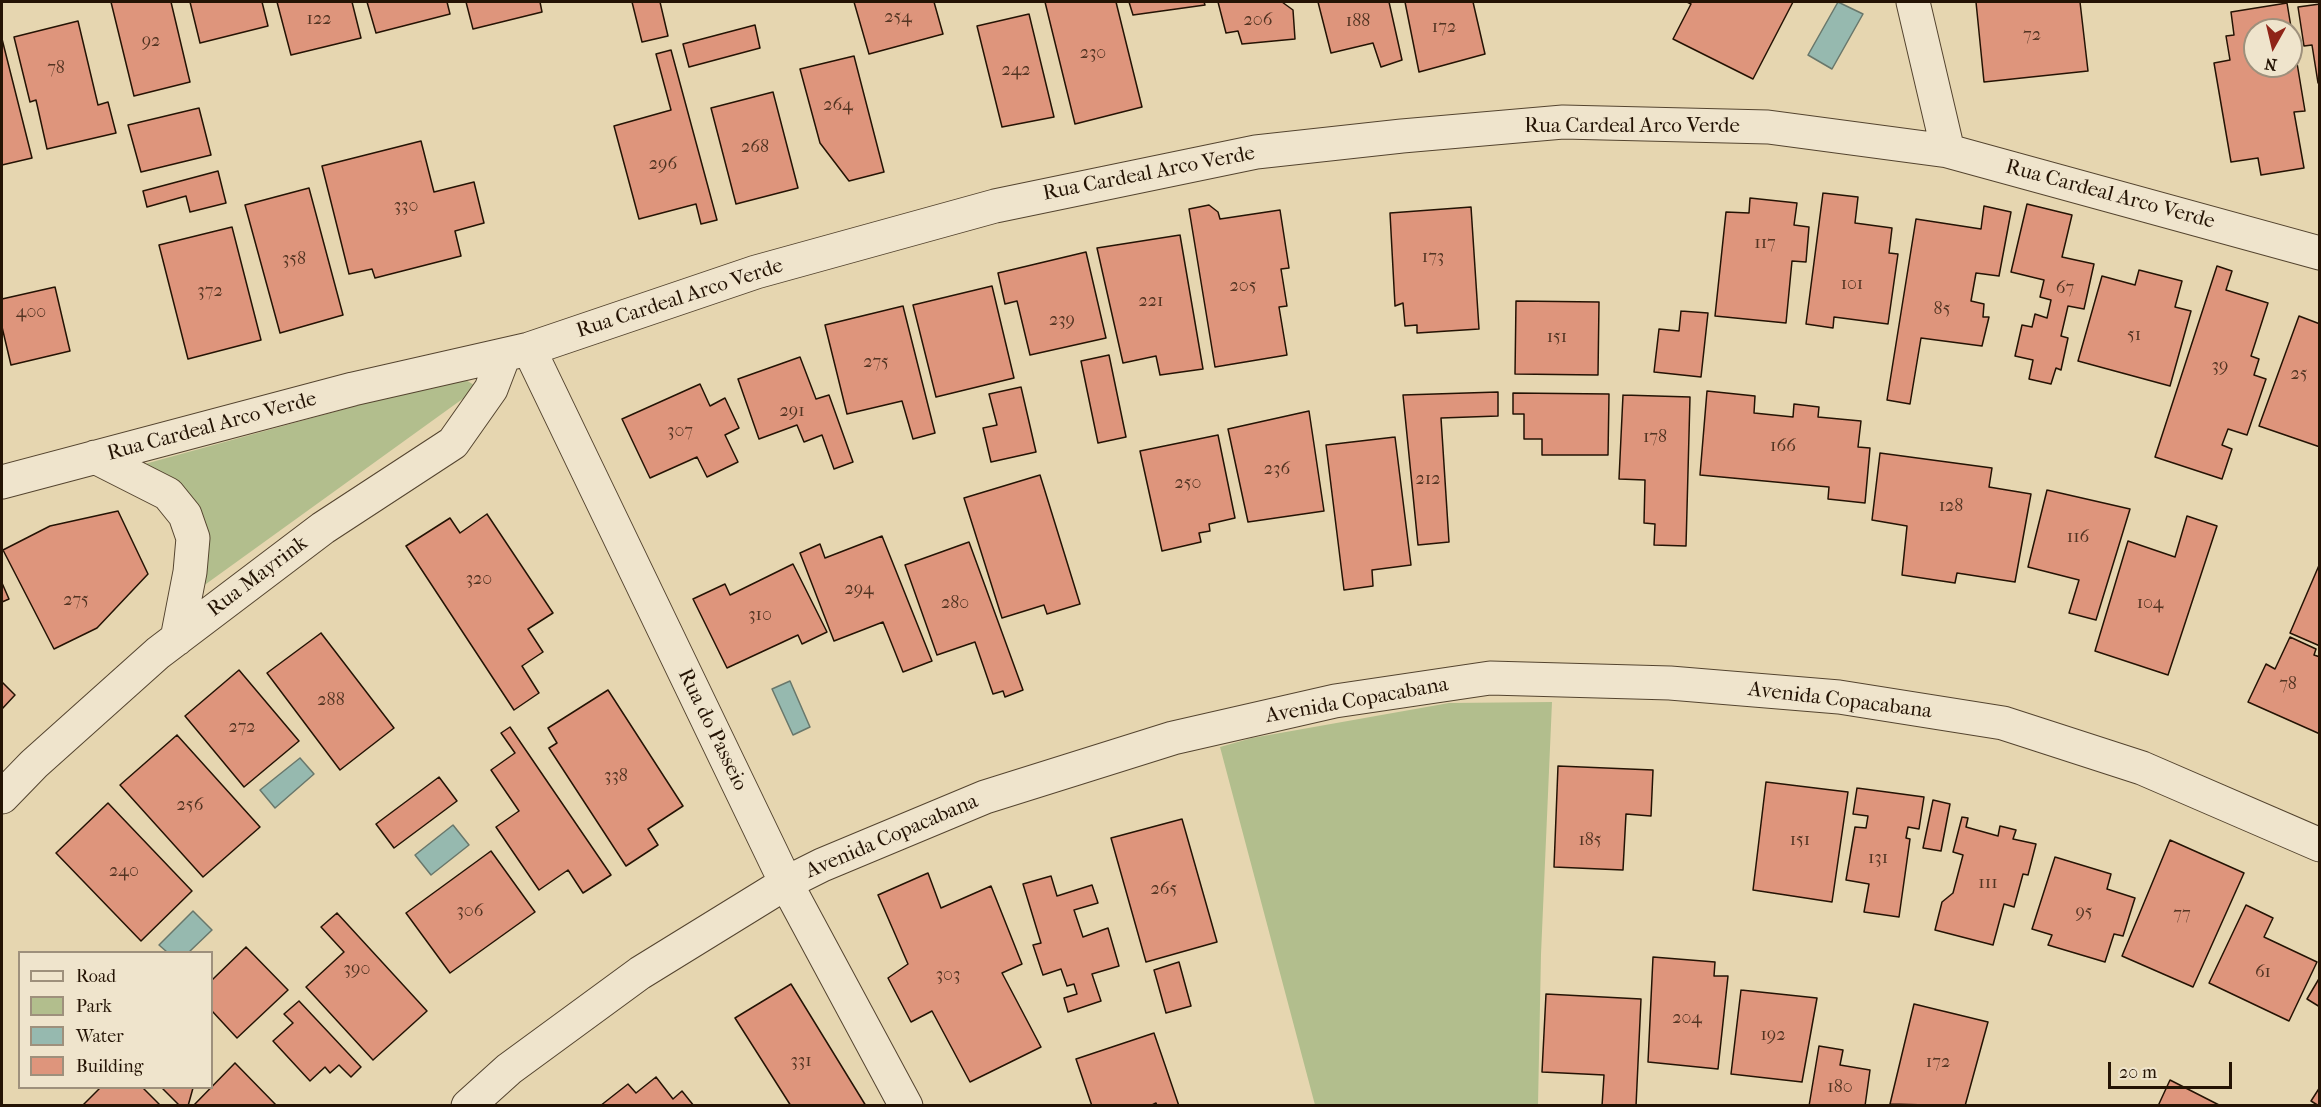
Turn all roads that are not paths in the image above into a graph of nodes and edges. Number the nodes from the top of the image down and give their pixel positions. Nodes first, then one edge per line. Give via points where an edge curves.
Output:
1 (1913, 2) edge
2 (1948, 151) junction
3 (2319, 252) edge
4 (517, 352) junction
5 (95, 457) junction
6 (2, 482) edge
7 (177, 639) junction
8 (2, 797) edge
9 (2319, 845) edge
10 (786, 883) junction
11 (468, 1106) edge
12 (906, 1106) edge

1 - 2 street
2 - 3 street, Rua Cardeal Arco Verde
2 - 4 street, Rua Cardeal Arco Verde via 1768,128 1563,122 1256,152 994,206 756,272
4 - 5 street, Rua Cardeal Arco Verde
4 - 7 street, Rua Mayrink via 453,442 323,528
4 - 10 street, Rua do Passeio
5 - 6 street, Rua Cardeal Arco Verde
5 - 7 street via 168,494 185,515 193,538
7 - 8 street, Rua Mayrink via 34,764
9 - 10 street, Avenida Copacabana via 2142,768 2003,723 1839,697 1670,684 1490,678 1335,701 1173,738 985,797
10 - 11 street, Avenida Copacabana via 640,973 509,1069
10 - 12 street, Rua do Passeio

